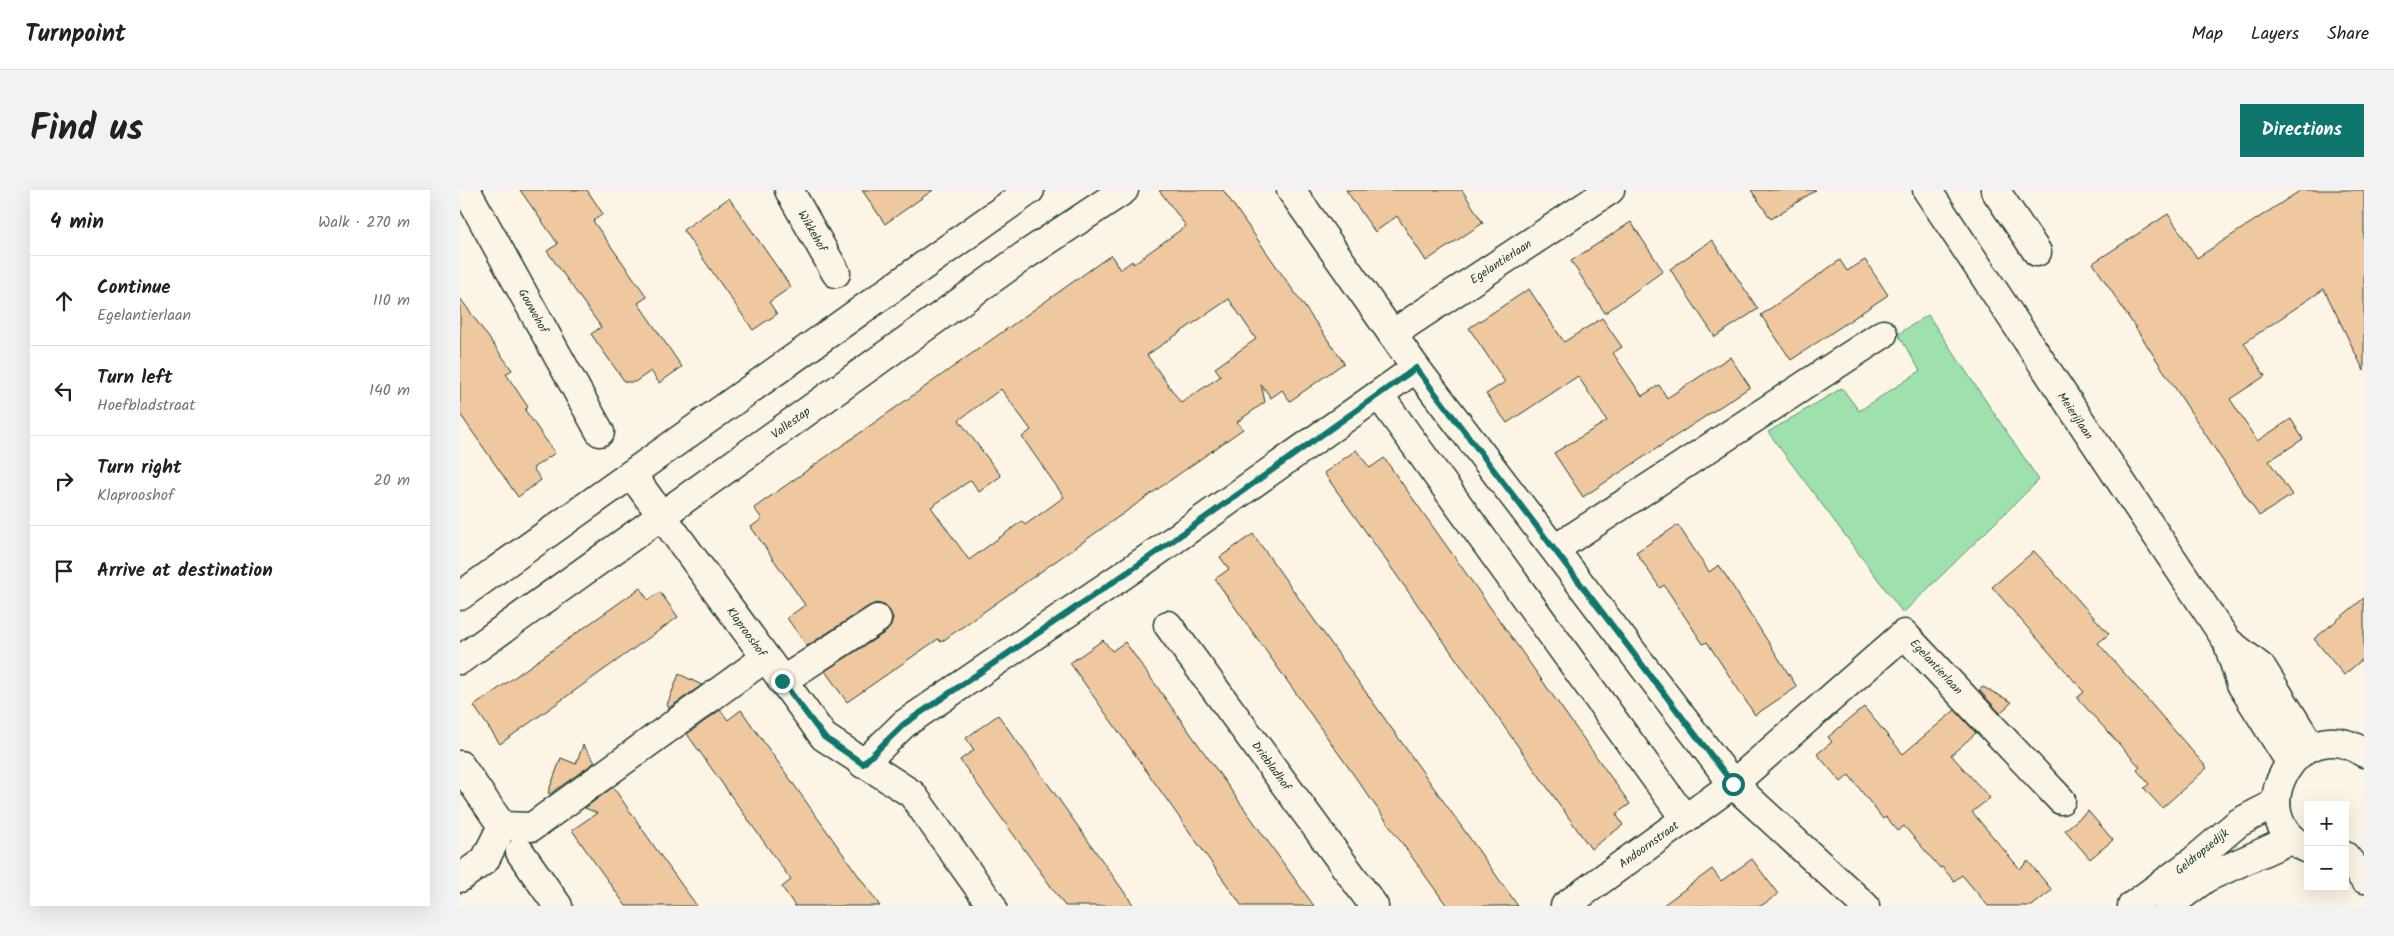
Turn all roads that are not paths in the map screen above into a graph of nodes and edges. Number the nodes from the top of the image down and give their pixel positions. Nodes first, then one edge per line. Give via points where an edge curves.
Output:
1 (466, 190) edge
2 (789, 190) edge
3 (1030, 190) edge
4 (1124, 190) edge
5 (1291, 190) edge
6 (1610, 190) edge
7 (1927, 190) edge
8 (1995, 190) edge
9 (2037, 252) dead end
10 (836, 273) dead end
11 (1392, 334) junction
12 (1883, 334) dead end
13 (1416, 368) junction
14 (1379, 395) junction
15 (600, 432) dead end
16 (632, 475) junction
17 (661, 515) junction
18 (1555, 550) junction
19 (460, 596) edge
20 (877, 619) dead end
21 (1168, 625) dead end
22 (765, 658) junction
23 (460, 660) edge
24 (782, 681) junction
25 (2363, 751) edge
26 (2300, 754) junction
27 (863, 764) junction
28 (460, 765) edge
29 (1733, 784) junction
30 (2061, 800) dead end
31 (2276, 803) junction
32 (1684, 819) junction
33 (502, 826) junction
34 (2300, 844) edge
35 (2364, 845) edge
36 (520, 852) dead end
37 (2349, 853) edge
38 (2349, 860) edge
39 (460, 878) edge
40 (2364, 879) edge
41 (558, 906) edge
42 (992, 906) edge
43 (1374, 906) edge
44 (1565, 906) edge
45 (1865, 906) edge
46 (2132, 906) edge
47 (2168, 906) edge

1 - 15 street, Gouwehof
2 - 10 street, Wikkehof
3 - 16 street
4 - 17 street, Vallestap via 1024,256
5 - 11 street
6 - 11 street, Egelantierlaan
7 - 26 street, Meierijlaan via 2226,641 2241,684
8 - 9 street
11 - 13 street
12 - 18 street
13 - 14 street
13 - 18 street
14 - 27 street via 1144,561 904,724
14 - 32 street
16 - 17 street, Klaprooshof
16 - 19 street
17 - 22 street, Klaprooshof
17 - 23 street, Vallestap
18 - 29 street
20 - 24 street
21 - 43 street, Driebladhof
22 - 24 street, Klaprooshof
22 - 33 street via 532,827
24 - 27 street, Klaprooshof via 824,737
25 - 26 street via 2341,743 2326,743
26 - 31 street via 2279,781
27 - 42 street, Klaprooshof via 912,794
28 - 33 street
29 - 30 street, Egelantierlaan via 1904,634
29 - 32 street, Andoornstraat
29 - 45 street
31 - 34 street via 2279,816
31 - 46 street, Geldropsedijk via 2238,823
32 - 44 street, Andoornstraat
33 - 39 street via 485,860
34 - 47 street, Geldropsedijk via 2206,878
35 - 37 street
36 - 41 street
38 - 40 street

